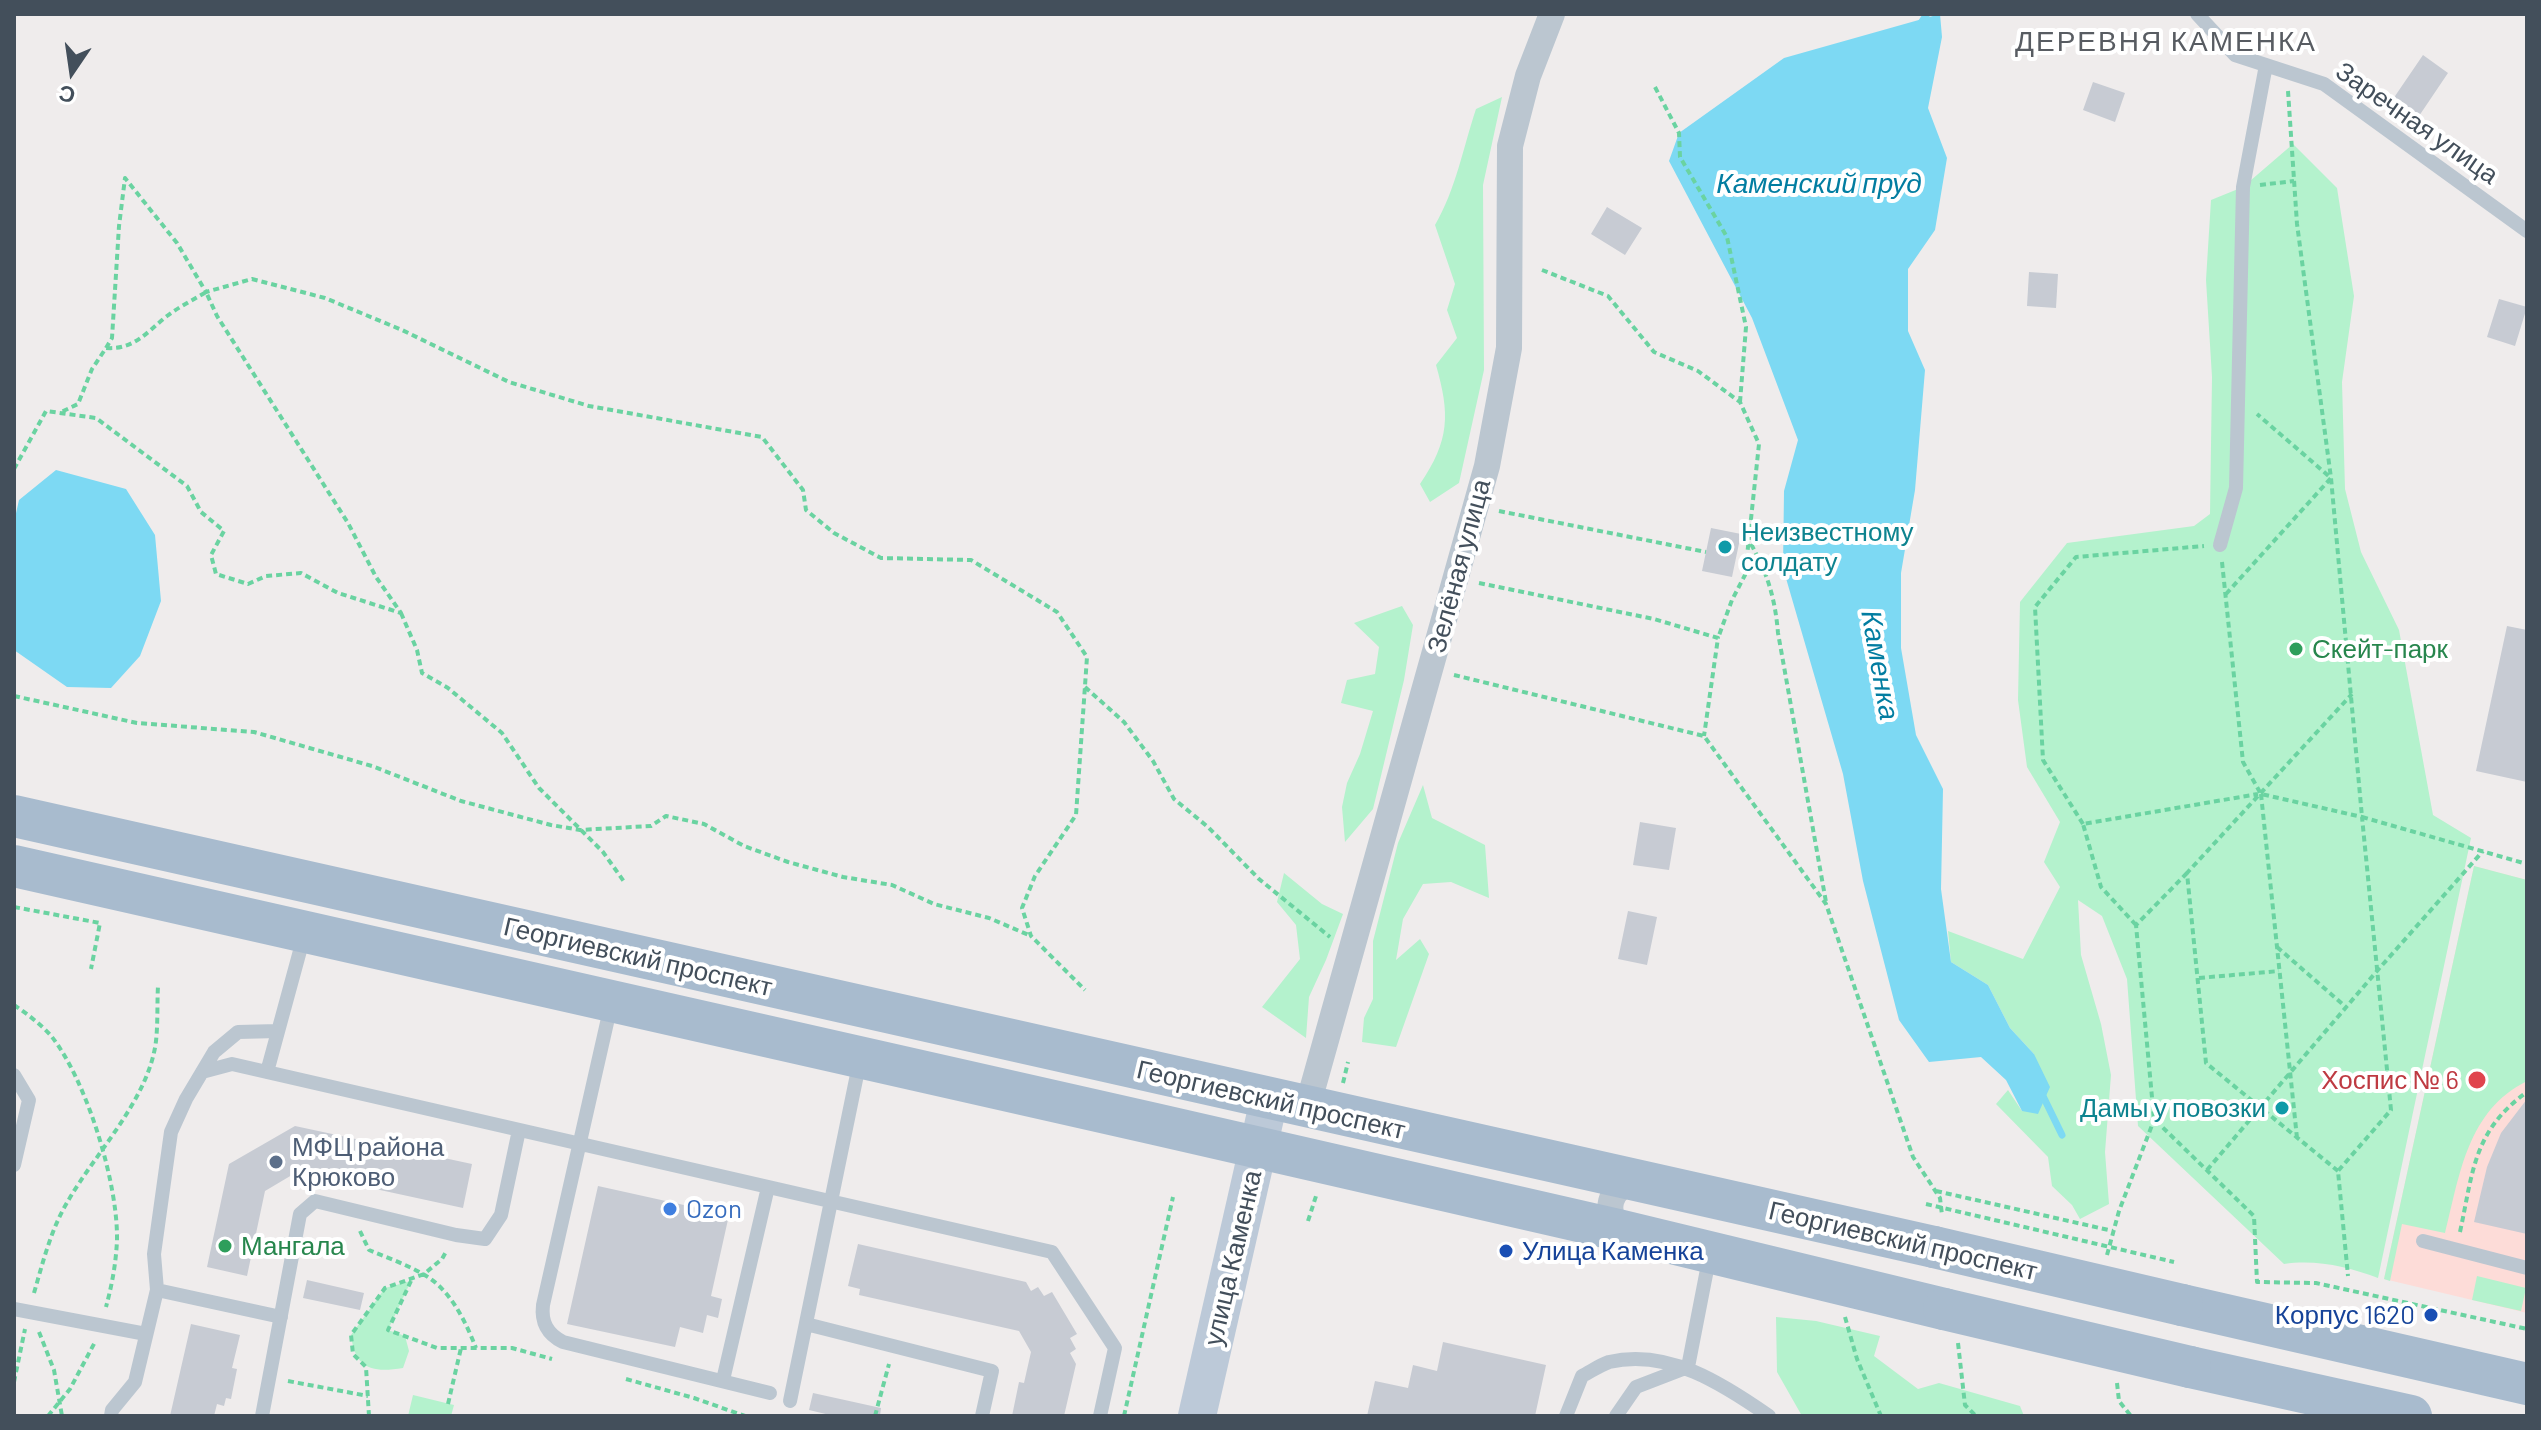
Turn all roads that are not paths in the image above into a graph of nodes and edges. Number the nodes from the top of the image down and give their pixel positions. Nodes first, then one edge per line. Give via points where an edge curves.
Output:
1 (1552, 14) edge
2 (2197, 14) edge
3 (2266, 65) junction
4 (2527, 231) edge
5 (2220, 545) road end
6 (14, 816) edge
7 (14, 866) edge
8 (319, 885) junction
9 (305, 932) junction
10 (612, 1001) junction
11 (871, 1010) junction
12 (278, 1031) junction
13 (861, 1057) junction
14 (202, 1072) junction
15 (267, 1072) junction
16 (14, 1075) edge
17 (1288, 1104) junction
18 (519, 1130) junction
19 (580, 1144) junction
20 (1257, 1148) junction
21 (14, 1165) edge
22 (1632, 1181) junction
23 (768, 1187) junction
24 (831, 1201) junction
25 (1618, 1230) junction
26 (2423, 1241) dead end
27 (1710, 1254) junction
28 (2527, 1268) edge
29 (157, 1290) junction
30 (21, 1310) edge
31 (281, 1317) junction
32 (806, 1324) junction
33 (146, 1334) junction
34 (1688, 1367) junction
35 (723, 1380) junction
36 (2527, 1384) edge
37 (770, 1393) dead end
38 (790, 1401) dead end
39 (111, 1416) edge
40 (262, 1416) edge
41 (982, 1416) edge
42 (1100, 1416) edge
43 (1197, 1416) edge
44 (1566, 1416) edge
45 (1616, 1416) edge
46 (1769, 1416) edge
47 (2411, 1416) edge

1 - 17 street, Зелёная улица via 1528,76 1510,146 1509,348 1487,466 1350,953
2 - 3 lane, Заречная улица via 2235,55
3 - 4 lane, Заречная улица via 2324,84
3 - 5 lane via 2243,187 2236,488
6 - 8 main road, Георгиевский проспект
7 - 9 main road, Георгиевский проспект
8 - 9 street via 309,889 300,906
8 - 11 main road, Георгиевский проспект
9 - 10 main road, Георгиевский проспект
9 - 12 lane
10 - 13 main road, Георгиевский проспект
10 - 19 lane
11 - 13 street via 879,1036
11 - 17 main road, Георгиевский проспект
12 - 14 lane via 238,1032 214,1052
12 - 15 lane
13 - 20 main road, Георгиевский проспект
13 - 24 lane
14 - 15 lane via 232,1064
14 - 29 lane via 171,1132 154,1254
15 - 18 lane
16 - 21 lane via 29,1100
17 - 20 main road, улица Каменка
17 - 22 main road, Георгиевский проспект
18 - 19 lane
18 - 31 lane via 501,1215 485,1239 315,1201 300,1214
19 - 23 lane
19 - 35 lane via 543,1305 547,1329 563,1342
20 - 25 main road, Георгиевский проспект
20 - 43 main road, улица Каменка
22 - 25 street via 1621,1185 1610,1202
22 - 36 main road, Георгиевский проспект, bridge via 1939,1237 2182,1305
23 - 24 lane
23 - 35 lane
24 - 32 lane
24 - 42 lane via 1052,1252 1115,1348
25 - 27 main road, Георгиевский проспект
26 - 28 lane
27 - 34 lane
27 - 47 main road, Георгиевский проспект, bridge via 1950,1320
29 - 31 lane
29 - 33 lane
30 - 33 lane
31 - 40 lane
32 - 38 lane
32 - 41 lane via 992,1371
33 - 39 lane via 135,1382
34 - 44 lane via 1640,1359 1608,1362 1582,1376
34 - 45 lane via 1636,1387
34 - 46 lane
35 - 37 lane

